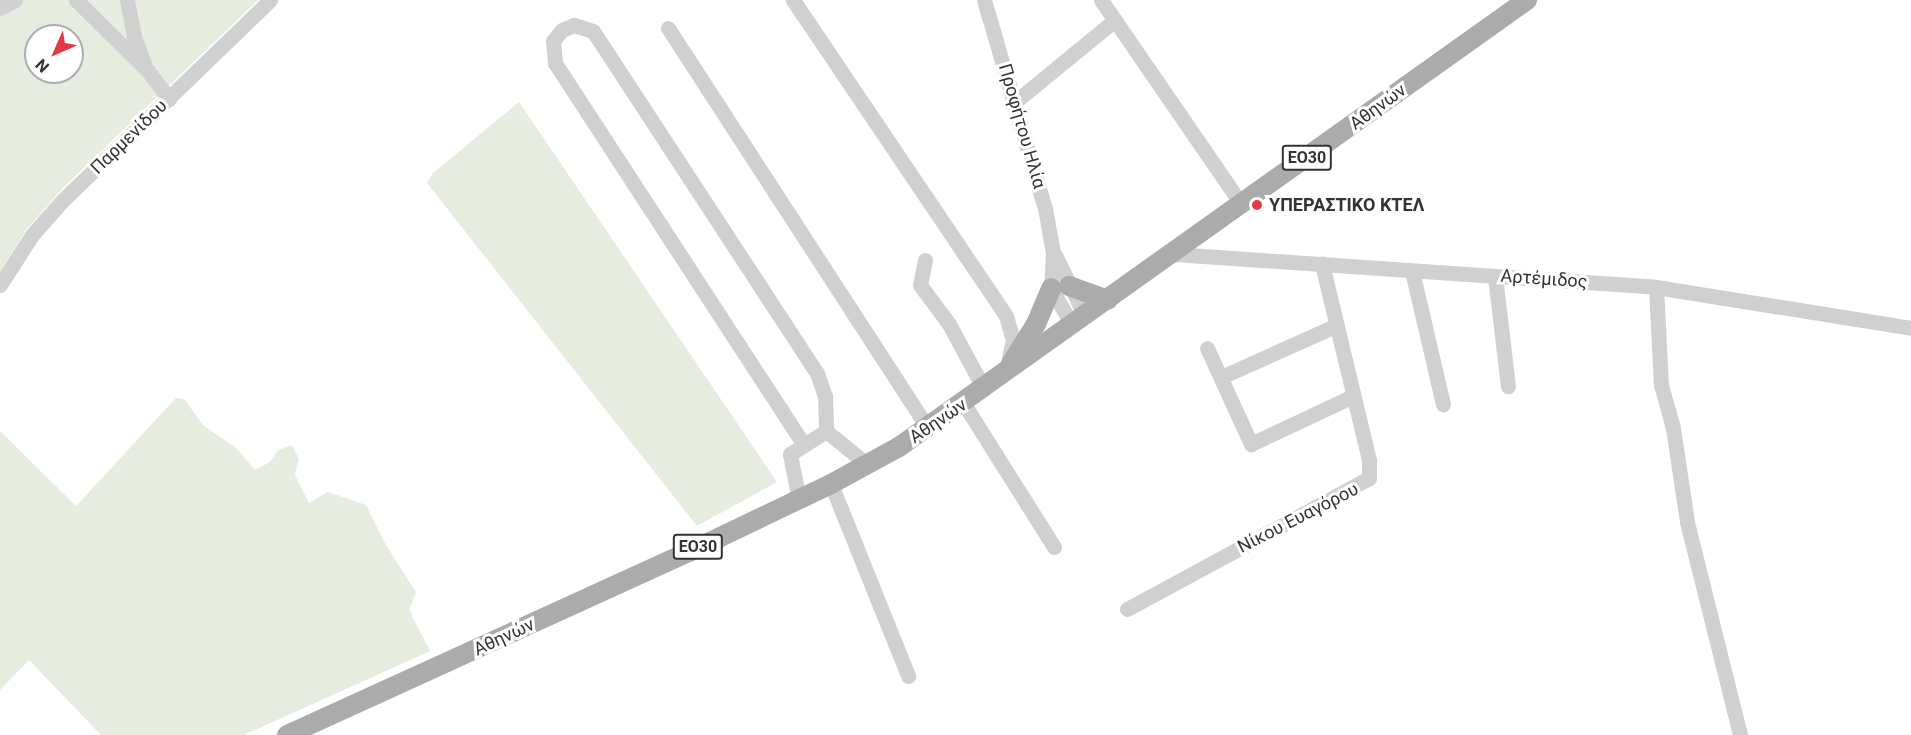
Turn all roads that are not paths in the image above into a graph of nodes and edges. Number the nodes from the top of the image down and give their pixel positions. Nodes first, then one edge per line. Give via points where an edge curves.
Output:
1 (15, 0) edge
2 (76, 0) edge
3 (127, 0) edge
4 (270, 0) edge
5 (793, 0) edge
6 (984, 0) edge
7 (1101, 0) edge
8 (1527, 0) edge
9 (0, 8) edge
10 (1115, 20) junction
11 (668, 28) dead end
12 (148, 71) junction
13 (169, 99) junction
14 (1016, 101) junction
15 (1242, 205) junction
16 (1174, 254) junction
17 (925, 260) dead end
18 (1322, 264) junction
19 (1412, 271) junction
20 (1495, 276) junction
21 (0, 285) edge
22 (1656, 286) junction
23 (1060, 287) junction
24 (1108, 300) junction
25 (1079, 320) junction
26 (1337, 325) junction
27 (1911, 328) edge
28 (1207, 348) dead end
29 (1005, 373) junction
30 (1221, 377) junction
31 (1508, 386) dead end
32 (984, 389) junction
33 (1353, 396) junction
34 (964, 404) junction
35 (1443, 404) dead end
36 (928, 429) junction
37 (826, 431) junction
38 (804, 445) junction
39 (868, 465) junction
40 (831, 484) junction
41 (799, 500) junction
42 (1054, 547) dead end
43 (1127, 609) dead end
44 (908, 676) dead end
45 (287, 735) edge
46 (1740, 735) edge

1 - 9 street
2 - 12 street
3 - 12 street via 134,36
4 - 13 street, Παρμενίδου
5 - 29 street via 1006,316 1012,340
6 - 14 street, Προφήτου Ηλία
7 - 10 street
8 - 15 main road, Αθηνών / ΕΟ30
10 - 14 street
10 - 15 street
11 - 36 street
12 - 13 street
13 - 21 street, Παρμενίδου via 63,200 32,236
14 - 23 street, Προφήτου Ηλία
15 - 16 main road, Αθηνών / ΕΟ30
16 - 18 street, Αρτέμιδος
16 - 24 main road, Αθηνών / ΕΟ30
17 - 32 street via 921,285 949,324
18 - 19 street, Αρτέμιδος
18 - 26 street, Νίκου Ευαγόρου
19 - 20 street, Αρτέμιδος
19 - 35 street
20 - 22 street, Αρτέμιδος
20 - 31 street
22 - 27 street, Αρτέμιδος
22 - 46 street via 1660,385 1673,428 1687,522
23 - 24 main road
23 - 25 street
23 - 29 main road
24 - 25 main road, Αθηνών / ΕΟ30
25 - 29 main road, Αθηνών / ΕΟ30
26 - 30 street
26 - 33 street, Νίκου Ευαγόρου
28 - 30 street
29 - 32 main road, Αθηνών / ΕΟ30
30 - 33 street via 1251,444
32 - 34 main road, Αθηνών / ΕΟ30
33 - 43 street, Νίκου Ευαγόρου via 1371,467 1368,481
34 - 36 main road, Αθηνών / ΕΟ30
34 - 42 street
36 - 39 main road, Αθηνών / ΕΟ30
37 - 38 street
37 - 38 street via 825,396 817,373 606,50 587,27 574,25 562,30 552,49 555,63
37 - 39 street
38 - 41 street via 790,454
39 - 40 main road, Αθηνών / ΕΟ30
40 - 41 main road, Αθηνών / ΕΟ30
40 - 44 street
41 - 45 main road, Αθηνών / ΕΟ30

